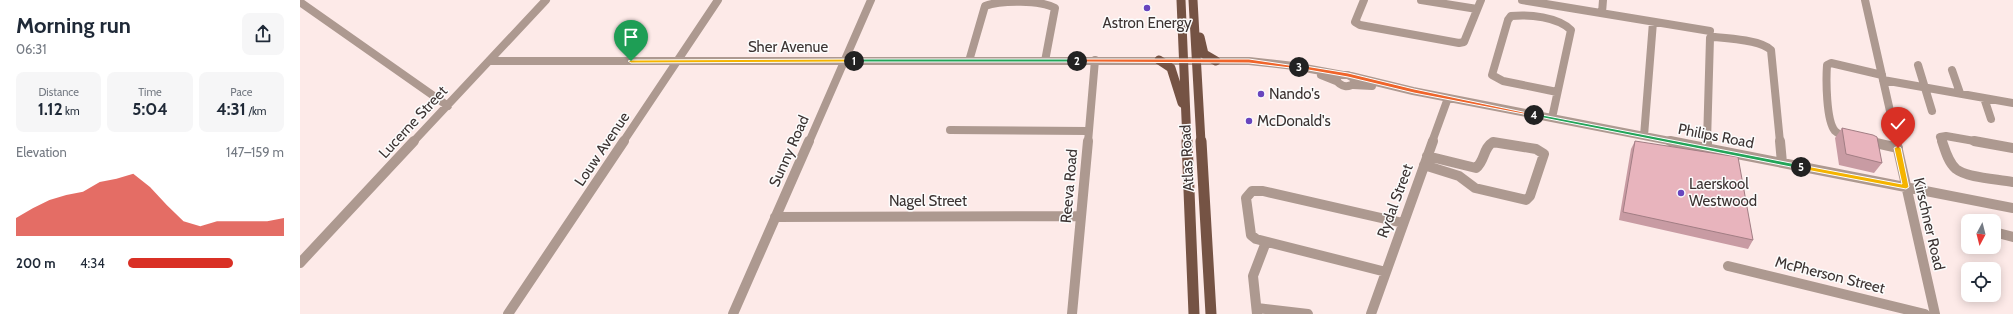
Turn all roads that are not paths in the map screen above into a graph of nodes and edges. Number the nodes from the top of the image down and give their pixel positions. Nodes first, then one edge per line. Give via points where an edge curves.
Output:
1 (546, 0) edge
2 (718, 0) edge
3 (871, 0) edge
4 (1181, 0) edge
5 (1193, 0) edge
6 (1364, 0) edge
7 (1421, 0) edge
8 (1472, 0) edge
9 (1481, 0) edge
10 (1522, 0) edge
11 (1603, 0) edge
12 (1865, 0) edge
13 (300, 2) edge
14 (1473, 9) junction
15 (1602, 13) junction
16 (1653, 22) junction
17 (1194, 27) junction
18 (1710, 30) dead end
19 (969, 60) junction
20 (1095, 60) junction
21 (1159, 60) junction
22 (1184, 60) junction
23 (489, 61) junction
24 (844, 61) junction
25 (1045, 61) junction
26 (1196, 61) junction
27 (1216, 61) junction
28 (678, 62) junction
29 (1285, 65) junction
30 (1918, 65) dead end
31 (1952, 70) dead end
32 (1347, 75) junction
33 (1882, 78) junction
34 (1336, 81) junction
35 (1353, 85) junction
36 (1924, 87) junction
37 (1414, 91) junction
38 (1557, 92) junction
39 (1960, 93) junction
40 (1448, 98) junction
41 (1984, 98) junction
42 (2013, 103) edge
43 (448, 106) junction
44 (1932, 111) dead end
45 (1187, 114) junction
46 (1552, 118) junction
47 (1991, 119) dead end
48 (950, 130) dead end
49 (1088, 131) junction
50 (1644, 136) junction
51 (1707, 148) junction
52 (1898, 148) junction
53 (2013, 148) edge
54 (1426, 161) junction
55 (1782, 163) junction
56 (2013, 182) edge
57 (1906, 187) junction
58 (2013, 208) edge
59 (775, 216) junction
60 (1081, 216) junction
61 (1403, 224) junction
62 (2001, 234) edge
63 (2013, 237) edge
64 (1266, 242) junction
65 (300, 263) edge
66 (1728, 266) dead end
67 (1386, 272) junction
68 (1257, 311) edge
69 (508, 314) edge
70 (733, 314) edge
71 (1072, 314) edge
72 (1194, 314) edge
73 (1211, 314) edge
74 (1308, 314) edge
75 (1370, 314) edge
76 (1925, 314) edge
77 (1935, 314) edge

1 - 23 street, Lucerne Street
2 - 28 street, Louw Avenue
3 - 24 street, Sunny Road
4 - 22 main road, Atlas Road
5 - 17 main road, Atlas Road
6 - 14 street via 1355,22 1360,25 1459,43 1464,42 1466,38
7 - 14 street
8 - 14 street
9 - 14 street
10 - 15 street
11 - 15 street
12 - 33 street, Kirschner Road
13 - 43 street
15 - 16 street
16 - 18 street
16 - 50 street
17 - 26 main road, Atlas Road
17 - 27 main road via 1198,32 1204,54
19 - 24 street, Sher Avenue
19 - 25 street, Sher Avenue
19 - 25 street via 986,5 996,2 1056,3
20 - 21 street, Sher Avenue
20 - 25 street, Sher Avenue
20 - 49 street, Reeva Road
21 - 22 street, Sher Avenue
21 - 45 main road via 1171,68
22 - 26 street, Philips Road
22 - 45 main road, Atlas Road
23 - 28 street, Sher Avenue
23 - 43 street, Lucerne Street
24 - 28 street, Sher Avenue
24 - 59 street, Sunny Road
26 - 27 street, Philips Road
26 - 73 main road, Atlas Road
27 - 29 street, Philips Road
28 - 69 street, Louw Avenue
29 - 32 street, Philips Road
29 - 34 street, Philips Road
30 - 36 street
31 - 39 street
32 - 34 street via 1337,76
32 - 35 street via 1356,81
32 - 37 street, Philips Road
33 - 36 street
33 - 52 street, Kirschner Road
33 - 52 street via 1831,63 1827,65 1830,115 1834,129 1843,135
34 - 35 street, Philips Road via 1344,86
35 - 37 street, Philips Road
36 - 39 street
36 - 44 street
37 - 40 street, Philips Road
38 - 38 street via 1570,27 1561,22 1523,15 1511,16 1492,75 1502,82
38 - 46 street
39 - 41 street
40 - 46 street, Philips Road
40 - 54 street, Rydal Street
41 - 42 street
41 - 47 street
43 - 65 street, Lucerne Street
45 - 72 main road, Atlas Road
46 - 50 street, Philips Road
48 - 49 street
49 - 60 street, Reeva Road
50 - 51 street, Philips Road
51 - 55 street, Philips Road
51 - 55 street via 1710,38 1719,37 1754,43 1768,47 1772,54
52 - 57 street, Kirschner Road
53 - 56 street via 1940,137 1949,160 1956,169 1967,174
54 - 54 street via 1459,176 1475,188 1526,200 1530,196 1544,154 1536,149 1493,142 1488,145 1479,167 1476,168
54 - 61 street, Rydal Street
55 - 57 street, Philips Road
57 - 58 street, Philips Road
57 - 77 street, Kirschner Road
59 - 60 street, Nagel Street
59 - 70 street, Sunny Road
60 - 71 street, Reeva Road
61 - 64 street via 1263,191 1252,191 1245,201 1251,234 1256,239
61 - 67 street, Rydal Street
62 - 63 street
64 - 67 street
64 - 68 street via 1253,276
66 - 76 street, McPherson Street
67 - 75 street, Rydal Street
68 - 74 street

